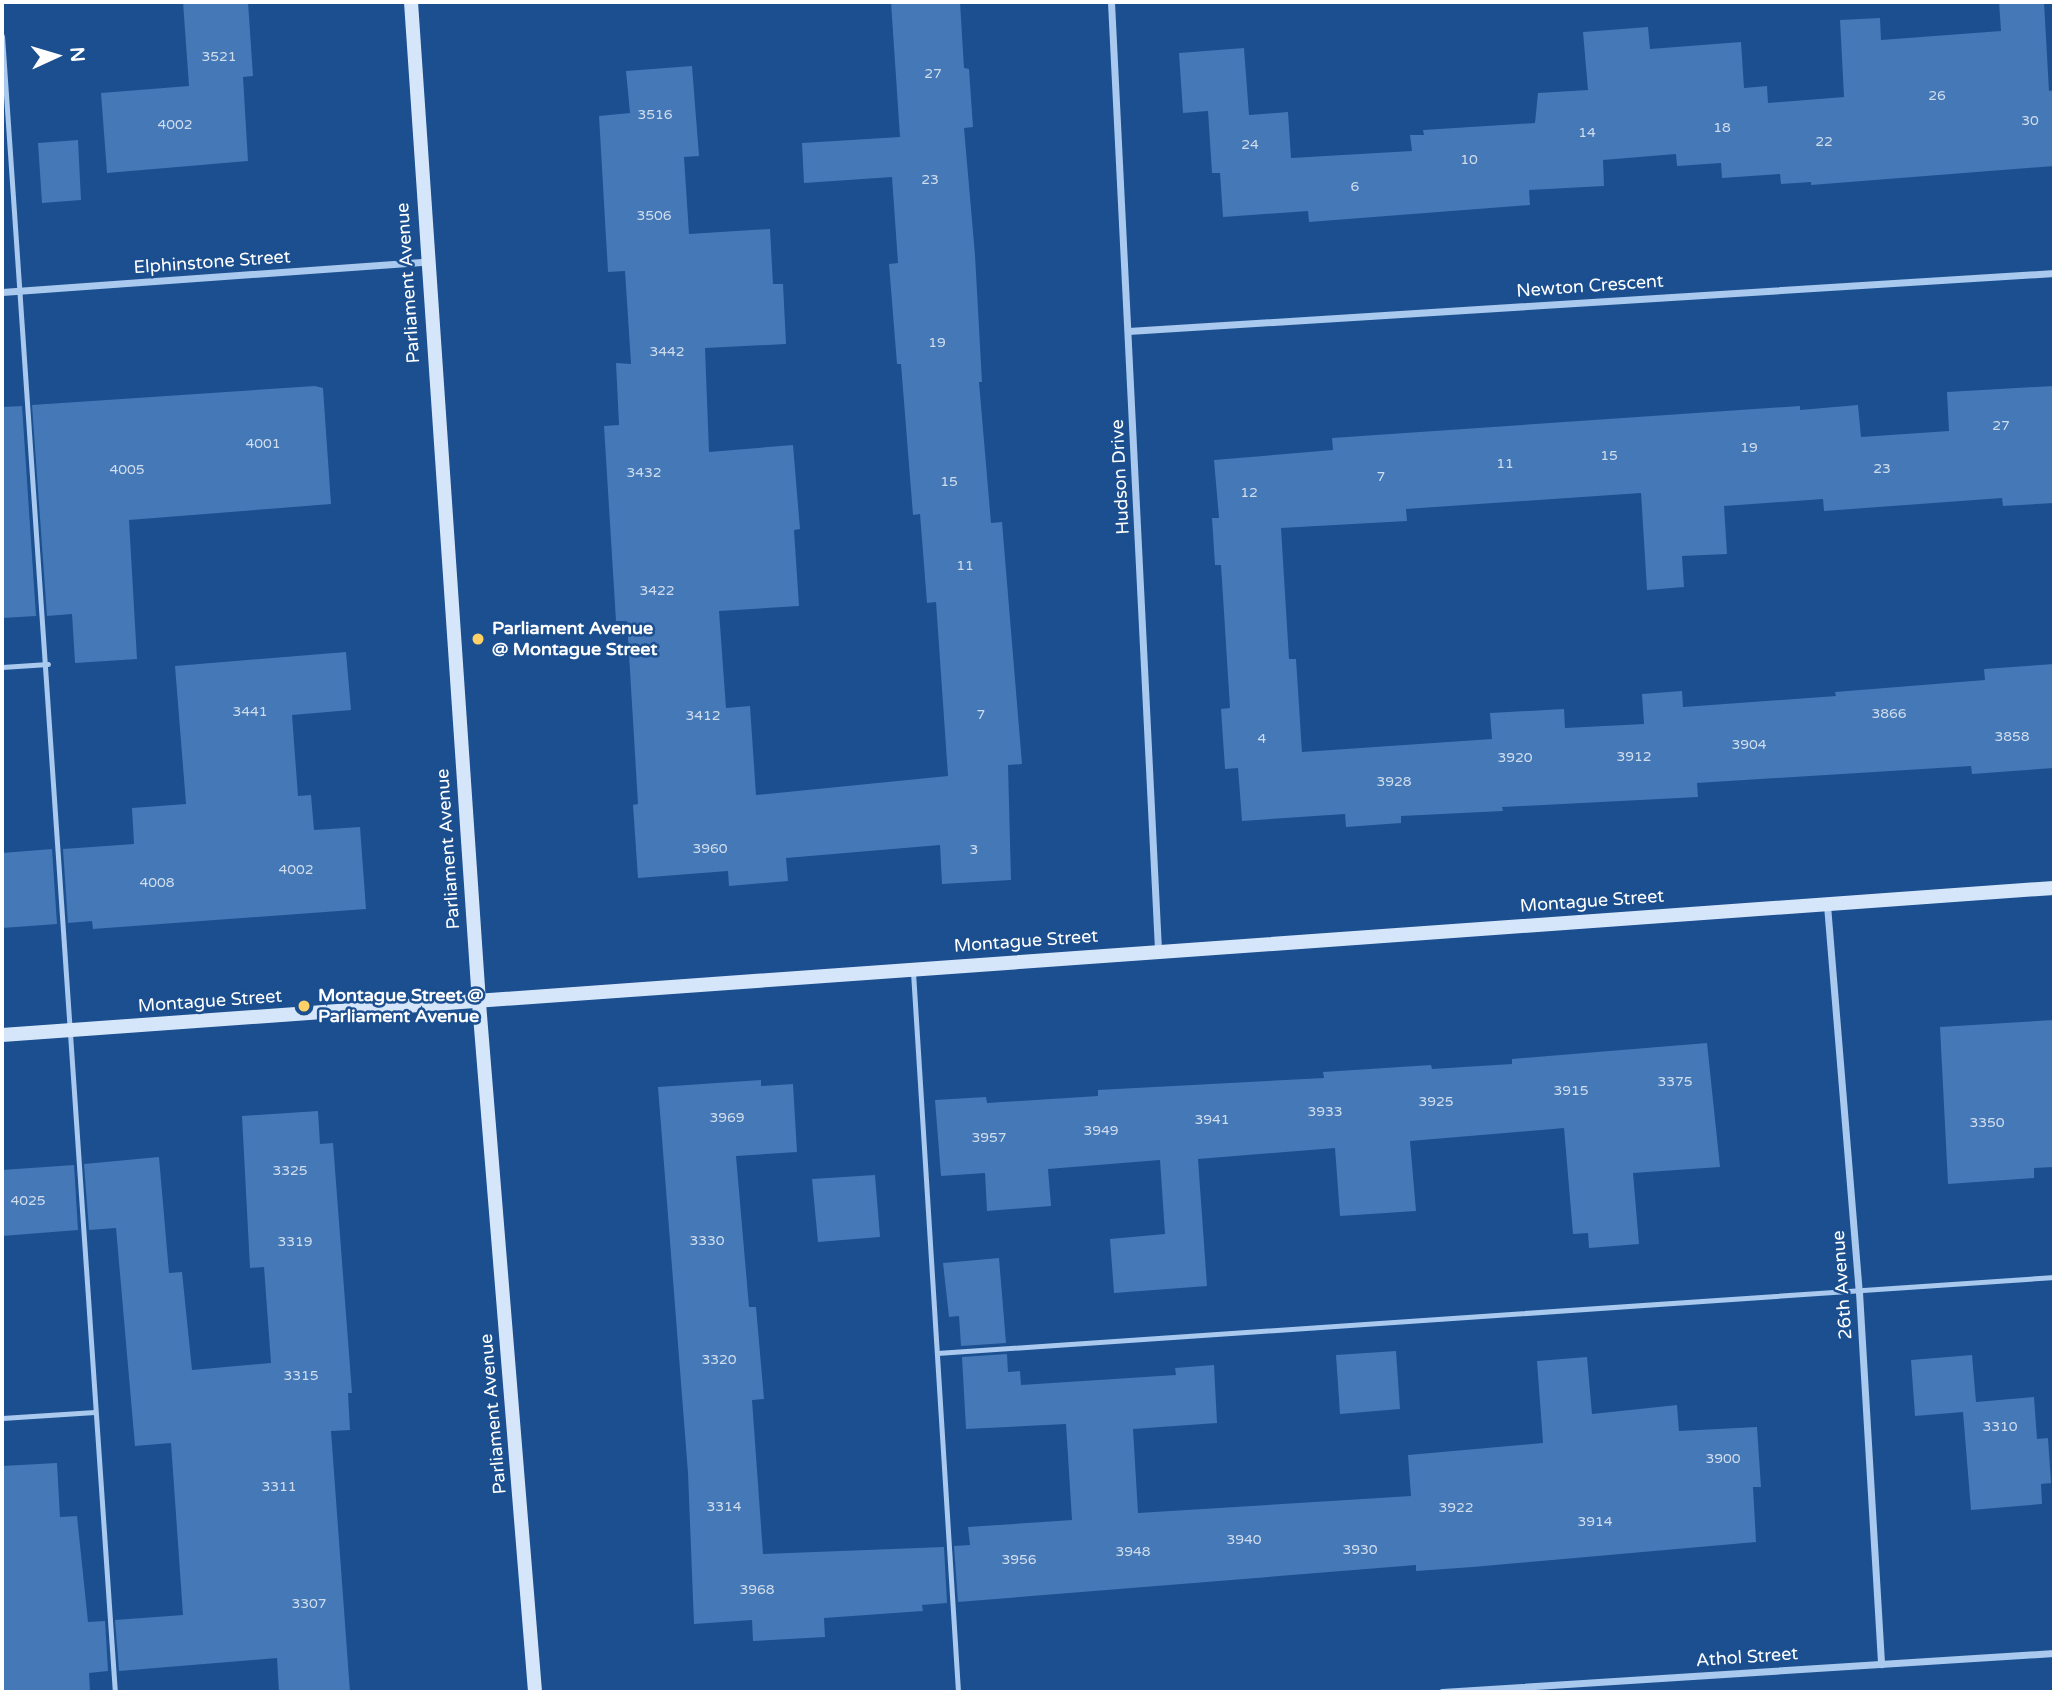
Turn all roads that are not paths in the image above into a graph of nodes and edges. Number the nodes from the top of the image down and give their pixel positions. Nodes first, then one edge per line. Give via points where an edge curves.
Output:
1 (411, 2) edge
2 (1111, 2) edge
3 (2, 36) edge
4 (425, 262) junction
5 (2054, 273) edge
6 (21, 291) junction
7 (2, 292) edge
8 (1128, 331) junction
9 (48, 664) junction
10 (2, 667) edge
11 (2054, 888) edge
12 (1827, 905) junction
13 (1158, 950) junction
14 (913, 969) junction
15 (479, 1003) junction
16 (73, 1029) junction
17 (2, 1035) edge
18 (2054, 1277) edge
19 (1859, 1292) junction
20 (937, 1353) junction
21 (95, 1412) junction
22 (2, 1418) edge
23 (2054, 1653) edge
24 (1881, 1664) junction
25 (115, 1692) edge
26 (535, 1692) edge
27 (958, 1692) edge
28 (1442, 1692) edge

1 - 4 street, Parliament Avenue
2 - 8 street, Hudson Drive
3 - 6 lane
4 - 6 street, Elphinstone Street
4 - 15 street, Parliament Avenue
5 - 8 street, Newton Crescent
6 - 7 street, Elphinstone Street
6 - 9 lane
8 - 13 street, Hudson Drive
9 - 10 lane
9 - 16 lane
11 - 12 street, Montague Street
12 - 13 street, Montague Street
12 - 19 street, 26th Avenue
13 - 14 street, Montague Street
14 - 15 street, Montague Street
14 - 20 lane
15 - 16 street, Montague Street
15 - 26 street, Parliament Avenue
16 - 17 street, Montague Street
16 - 21 lane
18 - 19 lane
19 - 20 lane
19 - 24 street, 26th Avenue
20 - 27 lane
21 - 22 lane
21 - 25 lane
23 - 24 street, Athol Street
24 - 28 street, Athol Street

